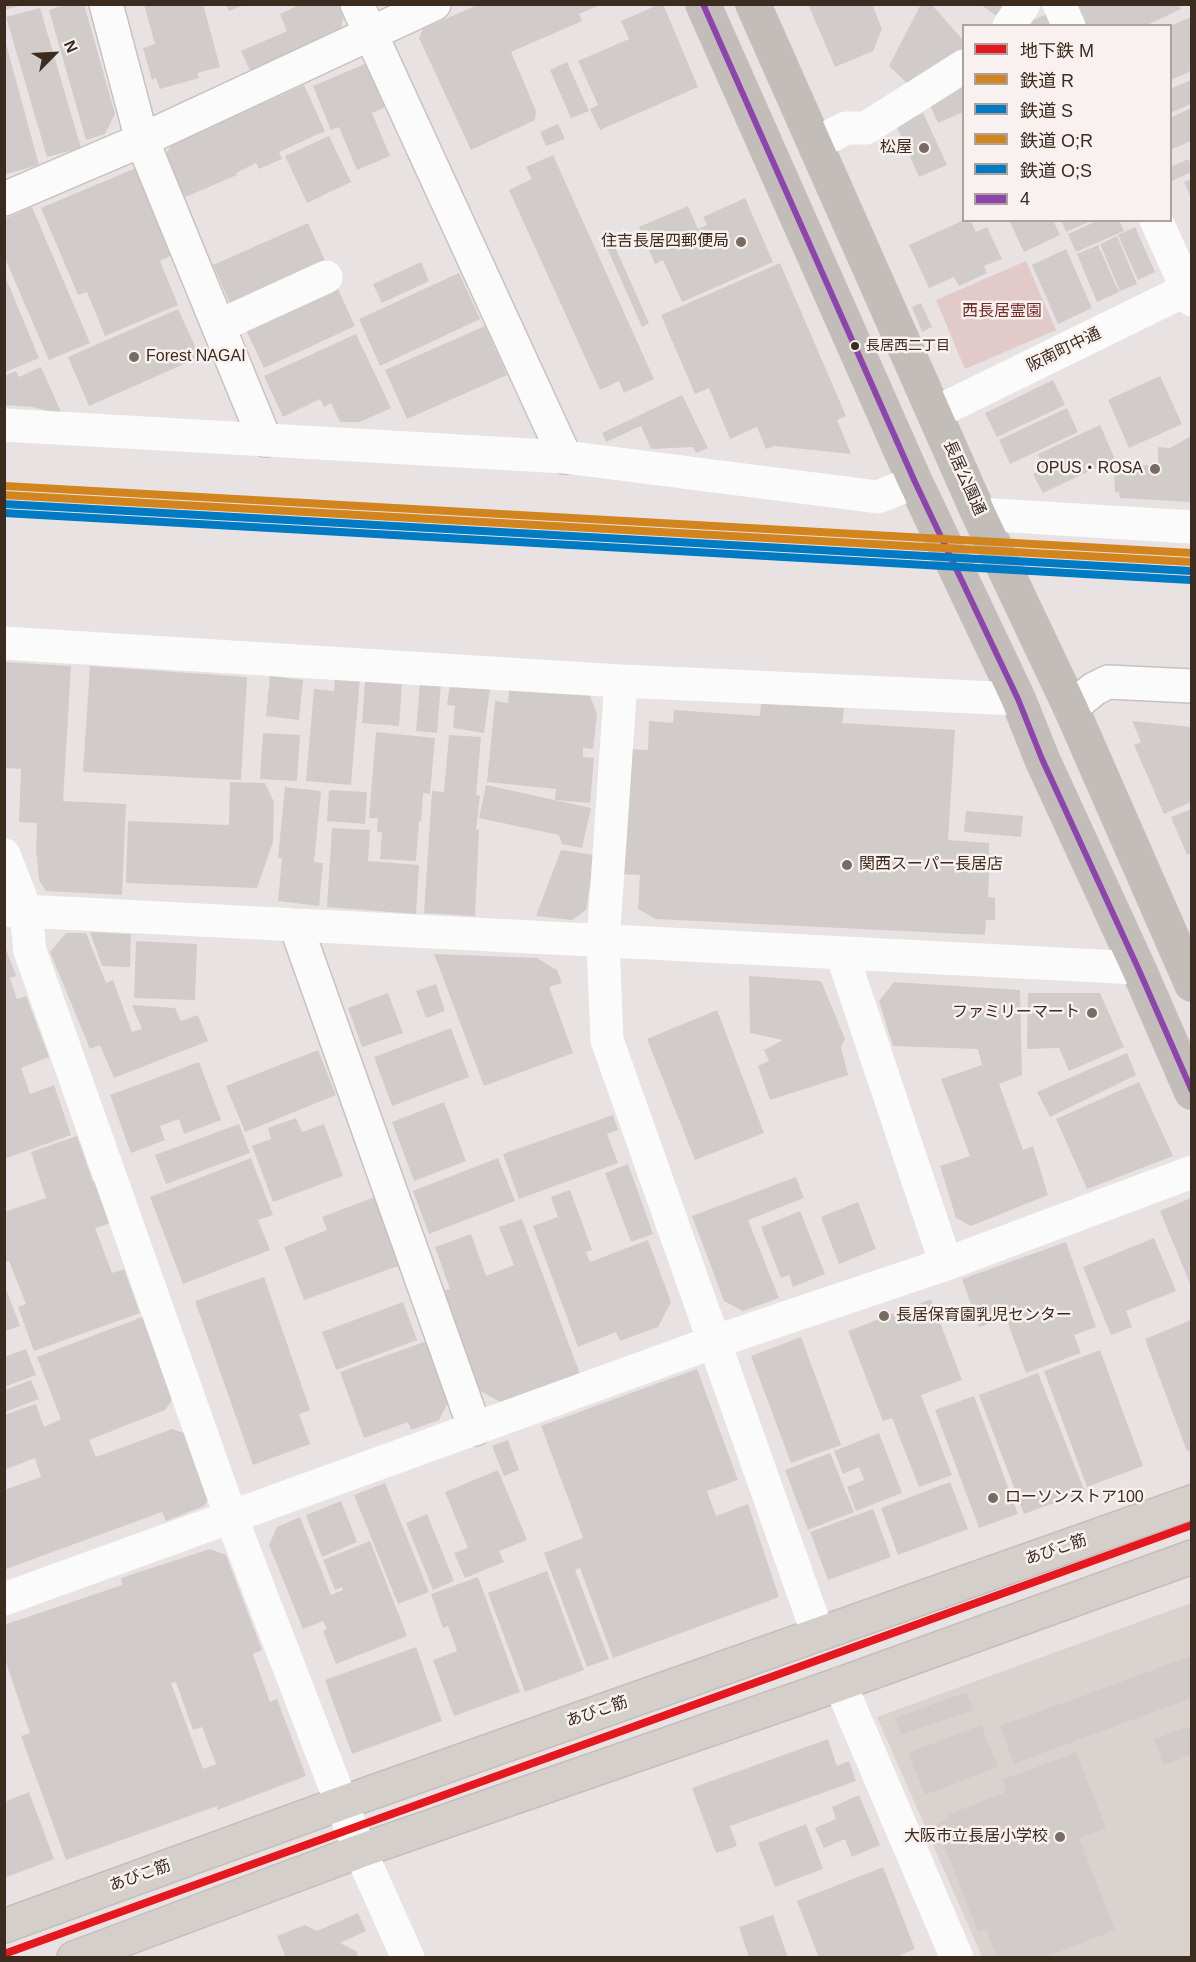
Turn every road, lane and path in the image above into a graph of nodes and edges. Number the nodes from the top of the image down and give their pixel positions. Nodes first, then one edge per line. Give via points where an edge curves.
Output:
1 (106, 4) edge
2 (434, 4) edge
3 (703, 4) edge
4 (753, 4) edge
5 (1024, 4) edge
6 (1059, 4) edge
7 (364, 19) edge
8 (1010, 24) edge
9 (1068, 24) edge
10 (962, 67) edge
11 (142, 140) junction
12 (815, 144) junction
13 (4, 199) edge
14 (1157, 222) edge
15 (326, 277) dead end
16 (1190, 292) edge
17 (219, 326) junction
18 (935, 413) junction
19 (4, 425) edge
20 (266, 440) junction
21 (565, 457) junction
22 (915, 482) junction
23 (979, 514) junction
24 (1191, 527) edge
25 (4, 643) edge
26 (621, 681) junction
27 (1191, 686) edge
28 (1018, 699) junction
29 (1071, 708) junction
30 (4, 855) edge
31 (15, 911) edge
32 (297, 926) junction
33 (603, 942) junction
34 (842, 954) junction
35 (1138, 968) junction
36 (1191, 984) edge
37 (1191, 1092) edge
38 (1191, 1172) edge
39 (946, 1264) junction
40 (714, 1342) junction
41 (475, 1429) junction
42 (1191, 1502) edge
43 (231, 1517) junction
44 (1191, 1557) edge
45 (4, 1599) edge
46 (818, 1634) junction
47 (840, 1684) junction
48 (342, 1803) junction
49 (360, 1851) junction
50 (4, 1926) edge
51 (74, 1958) edge
52 (408, 1958) edge
53 (957, 1958) edge

1 - 11 street
2 - 7 street
3 - 22 highway
4 - 12 highway, 長居公園通
5 - 8 street
6 - 9 street
7 - 11 street
7 - 21 street
10 - 12 street via 866,128 846,128
11 - 13 street
11 - 17 street
12 - 18 highway, 長居公園通
14 - 16 street
15 - 17 street
16 - 18 street, 阪南町中通
17 - 20 street
18 - 23 highway, 長居公園通
19 - 20 street
20 - 21 street
21 - 22 street via 878,497
22 - 28 highway
23 - 24 street
23 - 29 highway, 長居公園通
25 - 26 street
26 - 28 street
26 - 33 street
27 - 29 street via 1108,682
28 - 35 highway
29 - 36 highway, 長居公園通
30 - 31 street
31 - 32 street
31 - 43 street
32 - 33 street
32 - 41 street
33 - 34 street
33 - 40 street via 607,1040
34 - 35 street
34 - 39 street
35 - 37 highway
38 - 39 street
39 - 40 street
40 - 41 street
40 - 46 street
41 - 43 street
42 - 46 main road, あびこ筋
43 - 45 street
43 - 48 street
44 - 47 main road
46 - 48 main road, あびこ筋
47 - 49 main road
47 - 53 street
48 - 49 street
48 - 50 main road, あびこ筋
49 - 51 main road
49 - 52 street

